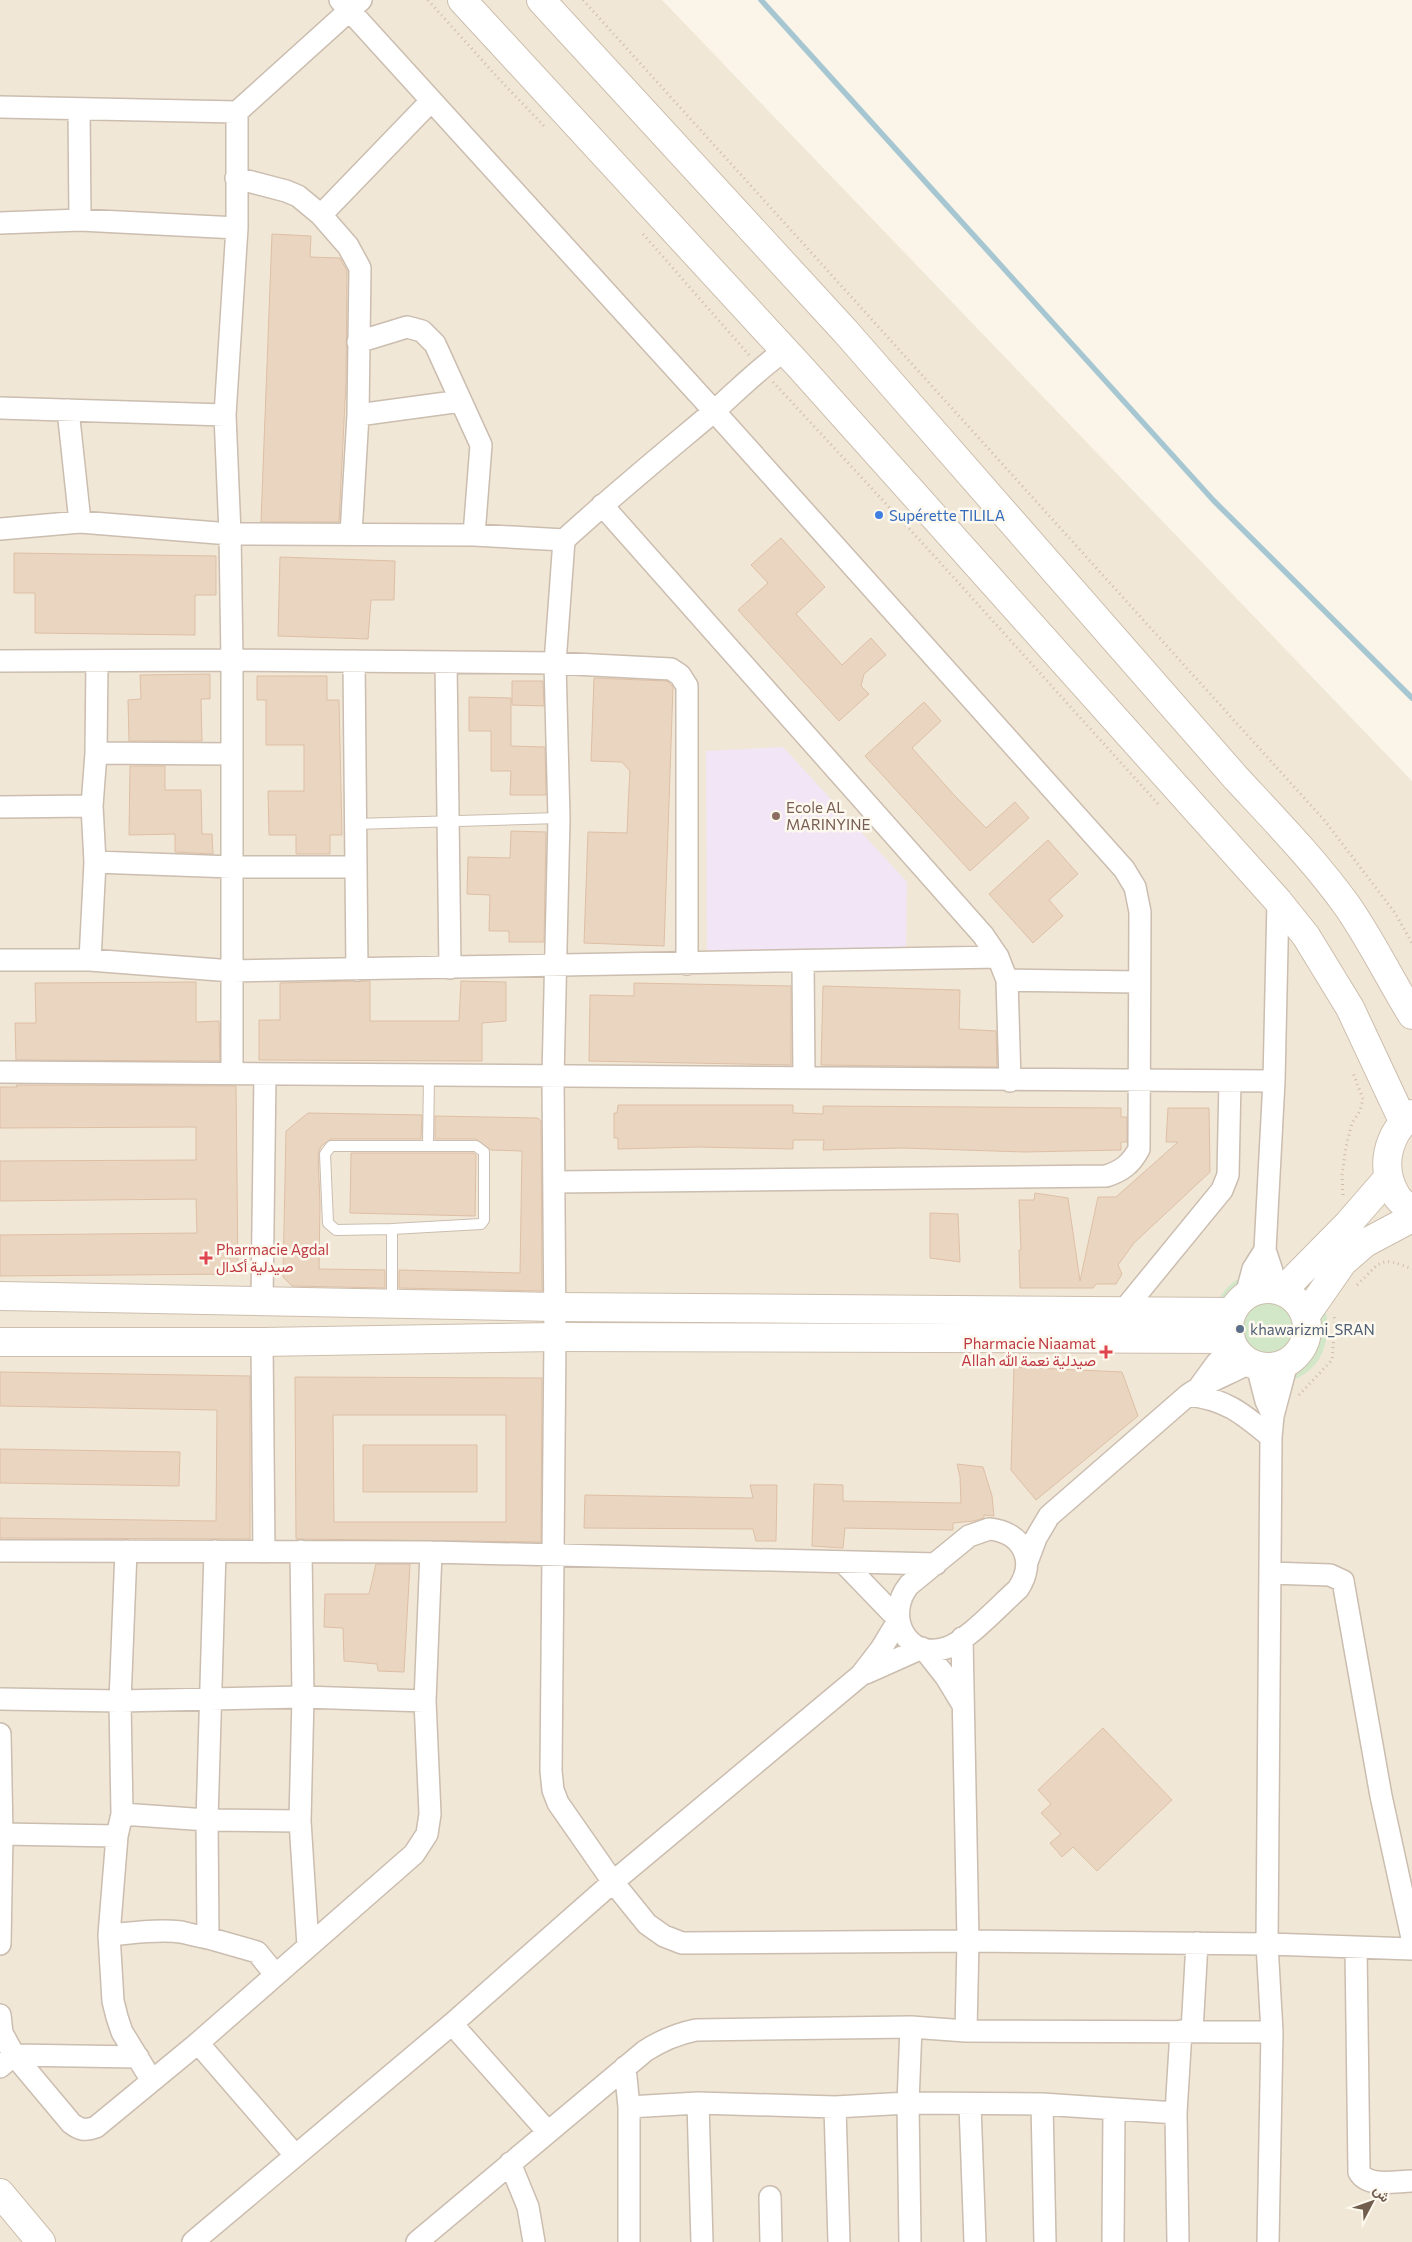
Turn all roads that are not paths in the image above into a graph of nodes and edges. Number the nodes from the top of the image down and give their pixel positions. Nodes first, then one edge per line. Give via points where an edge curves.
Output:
1 (462, 0) edge
2 (541, 0) edge
3 (350, 3) edge
4 (431, 101) junction
5 (0, 107) edge
6 (79, 109) junction
7 (237, 112) junction
8 (236, 178) junction
9 (321, 215) junction
10 (80, 220) junction
11 (0, 223) edge
12 (237, 228) junction
13 (358, 342) junction
14 (784, 351) junction
15 (461, 400) junction
16 (0, 408) edge
17 (68, 410) junction
18 (714, 411) junction
19 (225, 415) junction
20 (358, 415) junction
21 (602, 505) junction
22 (80, 522) junction
23 (0, 528) edge
24 (230, 534) junction
25 (351, 534) junction
26 (474, 535) junction
27 (564, 540) junction
28 (232, 660) junction
29 (0, 661) edge
30 (97, 661) junction
31 (354, 661) junction
32 (446, 662) junction
33 (555, 663) junction
34 (96, 753) junction
35 (232, 754) junction
36 (92, 806) junction
37 (0, 807) edge
38 (559, 818) junction
39 (448, 821) junction
40 (355, 824) junction
41 (95, 862) junction
42 (232, 867) junction
43 (356, 867) junction
44 (1278, 901) junction
45 (998, 958) junction
46 (0, 960) edge
47 (90, 960) junction
48 (803, 962) junction
49 (687, 964) junction
50 (556, 967) junction
51 (450, 968) junction
52 (357, 970) junction
53 (232, 971) junction
54 (1007, 980) junction
55 (1139, 982) junction
56 (1412, 1015) edge
57 (0, 1072) edge
58 (232, 1073) junction
59 (265, 1074) junction
60 (429, 1076) junction
61 (553, 1077) junction
62 (804, 1078) junction
63 (1140, 1080) junction
64 (1010, 1081) junction
65 (1230, 1081) junction
66 (1274, 1081) junction
67 (1408, 1118) edge
68 (428, 1145) junction
69 (1388, 1178) junction
70 (554, 1182) junction
71 (1412, 1211) edge
72 (1412, 1218) edge
73 (392, 1230) junction
74 (0, 1296) edge
75 (1258, 1297) junction
76 (262, 1301) junction
77 (392, 1304) junction
78 (555, 1307) junction
79 (1123, 1311) junction
80 (1306, 1315) junction
81 (555, 1337) junction
82 (0, 1342) edge
83 (262, 1342) junction
84 (1243, 1353) junction
85 (1287, 1363) junction
86 (1194, 1390) junction
87 (1273, 1416) junction
88 (1271, 1437) junction
89 (1049, 1516) junction
90 (1000, 1530) junction
91 (0, 1551) edge
92 (126, 1551) junction
93 (215, 1551) junction
94 (301, 1551) junction
95 (264, 1552) junction
96 (431, 1552) junction
97 (553, 1555) junction
98 (843, 1562) junction
99 (1027, 1562) junction
100 (936, 1564) junction
101 (1270, 1573) junction
102 (898, 1620) junction
103 (962, 1638) junction
104 (923, 1648) junction
105 (861, 1676) junction
106 (303, 1697) junction
107 (0, 1699) edge
108 (209, 1699) junction
109 (120, 1701) junction
110 (425, 1701) junction
111 (964, 1707) junction
112 (0, 1734) edge
113 (1, 1812) edge
114 (122, 1814) junction
115 (207, 1820) junction
116 (300, 1821) junction
117 (2, 1834) junction
118 (118, 1836) junction
119 (612, 1882) junction
120 (109, 1935) junction
121 (208, 1938) junction
122 (1412, 1938) edge
123 (968, 1941) junction
124 (1197, 1943) junction
125 (0, 1944) edge
126 (1268, 1944) junction
127 (308, 1946) junction
128 (1356, 1948) junction
129 (1412, 1949) edge
130 (276, 1974) junction
131 (0, 2015) edge
132 (452, 2024) junction
133 (911, 2027) junction
134 (966, 2030) junction
135 (1187, 2031) junction
136 (1272, 2032) junction
137 (198, 2043) junction
138 (138, 2057) junction
139 (7, 2061) edge
140 (625, 2067) junction
141 (152, 2081) junction
142 (698, 2103) junction
143 (908, 2103) junction
144 (1042, 2104) junction
145 (970, 2105) junction
146 (629, 2107) junction
147 (835, 2107) junction
148 (1114, 2110) junction
149 (1176, 2113) junction
150 (548, 2132) junction
151 (296, 2155) junction
152 (510, 2163) junction
153 (1412, 2181) edge
154 (0, 2193) edge
155 (770, 2197) dead end
156 (40, 2242) edge
157 (193, 2242) edge
158 (416, 2242) edge
159 (534, 2242) edge
160 (629, 2242) edge
161 (702, 2242) edge
162 (771, 2242) edge
163 (839, 2242) edge
164 (910, 2242) edge
165 (975, 2242) edge
166 (1045, 2242) edge
167 (1113, 2242) edge
168 (1178, 2242) edge
169 (1268, 2242) edge

1 - 14 street
2 - 56 street via 846,332 1296,844 1369,938
3 - 4 street
3 - 7 street
4 - 9 street
4 - 18 street
5 - 6 street
6 - 7 street
6 - 10 street
7 - 8 street
8 - 9 street via 298,196
8 - 12 street
9 - 13 street via 348,246 360,268
10 - 11 street
10 - 12 street
12 - 19 street
13 - 15 street via 407,327 422,331 435,344
13 - 20 street
14 - 18 street via 760,368
14 - 44 street
15 - 20 street
15 - 26 street via 481,445
16 - 17 street
17 - 19 street
17 - 22 street
18 - 21 street
18 - 55 street via 1124,869 1135,887 1140,912
19 - 24 street
20 - 25 street
21 - 27 street
21 - 45 street via 983,935
22 - 23 street
22 - 24 street
24 - 25 street
24 - 28 street
25 - 26 street
26 - 27 street
27 - 33 street
28 - 30 street
28 - 31 street
28 - 35 street
29 - 30 street
30 - 34 street
31 - 32 street
31 - 40 street
32 - 33 street
32 - 39 street
33 - 38 street
33 - 49 street via 671,668 687,686
34 - 35 street
34 - 36 street
35 - 42 street
36 - 37 street
36 - 41 street
38 - 39 lane
38 - 50 street
39 - 40 lane
39 - 51 street
40 - 43 street
41 - 42 street
41 - 47 street
42 - 43 street
42 - 53 street
43 - 52 street
44 - 66 street
44 - 67 street via 1306,936 1342,993
45 - 48 street
45 - 54 street
46 - 47 street
47 - 53 street
48 - 49 street
48 - 62 street
49 - 50 street
50 - 51 street
50 - 61 street
51 - 52 street
52 - 53 street
53 - 58 street
54 - 55 street
54 - 64 street
55 - 63 street
57 - 58 street
58 - 59 street
59 - 60 street
59 - 76 street
60 - 61 street
60 - 68 lane
61 - 62 street
61 - 70 street
62 - 64 street
63 - 64 street
63 - 65 street
63 - 70 street via 1138,1149 1133,1160 1121,1171 1106,1176
65 - 66 street
65 - 79 street via 1228,1175 1222,1190
66 - 75 street via 1265,1250 1272,1271
67 - 69 street via 1394,1133 1389,1147
68 - 73 lane via 476,1146 484,1152 484,1220 477,1226
68 - 73 lane via 331,1146 327,1149 328,1223 331,1228
69 - 71 street via 1397,1197
69 - 75 street via 1348,1224
70 - 78 street
72 - 80 street via 1365,1242 1343,1262
73 - 77 lane
74 - 76 street
75 - 79 street
75 - 80 street via 1299,1303
75 - 84 street via 1229,1323
76 - 77 street
77 - 78 street
78 - 79 street
78 - 81 street
80 - 85 street via 1306,1341 1300,1352
81 - 83 street
81 - 84 street
81 - 97 street
82 - 83 street
83 - 95 street
84 - 85 street via 1272,1368
84 - 86 street via 1216,1364
84 - 87 street
85 - 87 street
86 - 88 street via 1232,1407
86 - 89 street
87 - 88 street
88 - 101 street
89 - 90 street
89 - 99 street
90 - 99 street via 1018,1541
90 - 100 street via 979,1531 969,1536
91 - 92 street
92 - 93 street
92 - 109 street
93 - 95 street
93 - 108 street
94 - 95 street
94 - 96 street
94 - 106 street
96 - 97 street
96 - 110 street
97 - 98 street
97 - 119 street via 553,1790 558,1803
98 - 100 street
98 - 102 street
99 - 103 street via 1018,1589
100 - 102 street via 903,1592
101 - 122 street via 1330,1575 1343,1582 1381,1796
101 - 126 street
102 - 104 street via 907,1638
102 - 105 street via 882,1649
103 - 104 street via 945,1649
103 - 111 street
104 - 105 street
104 - 111 street
105 - 119 street
106 - 108 street
106 - 110 street
106 - 116 street
107 - 109 street
108 - 109 street
108 - 115 street
109 - 114 street
110 - 127 street via 430,1814 427,1834 414,1854
111 - 123 street
112 - 113 street
113 - 117 street
114 - 115 street
114 - 118 street
115 - 116 street
115 - 121 street
116 - 127 street
117 - 118 street
117 - 125 street
118 - 120 street
119 - 123 street via 647,1924 682,1943
119 - 132 street
120 - 121 street via 182,1932
120 - 138 street via 113,2001 122,2032
121 - 130 street via 257,1952
123 - 124 street
123 - 134 street
124 - 126 street
124 - 135 street
126 - 128 street
126 - 136 street
127 - 130 street
128 - 129 street
128 - 153 street via 1359,2172 1369,2182
130 - 137 street
131 - 139 street
132 - 150 street
132 - 151 street
133 - 134 street
133 - 140 street via 696,2030 660,2041
133 - 143 street
134 - 135 street
135 - 136 street
135 - 149 street
136 - 169 street
137 - 141 street
137 - 151 street
138 - 139 street
138 - 141 street
139 - 141 street via 78,2129 96,2127
140 - 146 street
140 - 150 street
142 - 146 street
142 - 147 street
142 - 161 street
143 - 145 street
143 - 147 street
143 - 164 street
144 - 145 street
144 - 148 street
144 - 166 street
145 - 165 street
146 - 160 street
147 - 163 street
148 - 149 street
148 - 167 street
149 - 168 street
150 - 152 street
151 - 157 street
152 - 158 street
152 - 159 street via 528,2207
154 - 156 street
155 - 162 street

